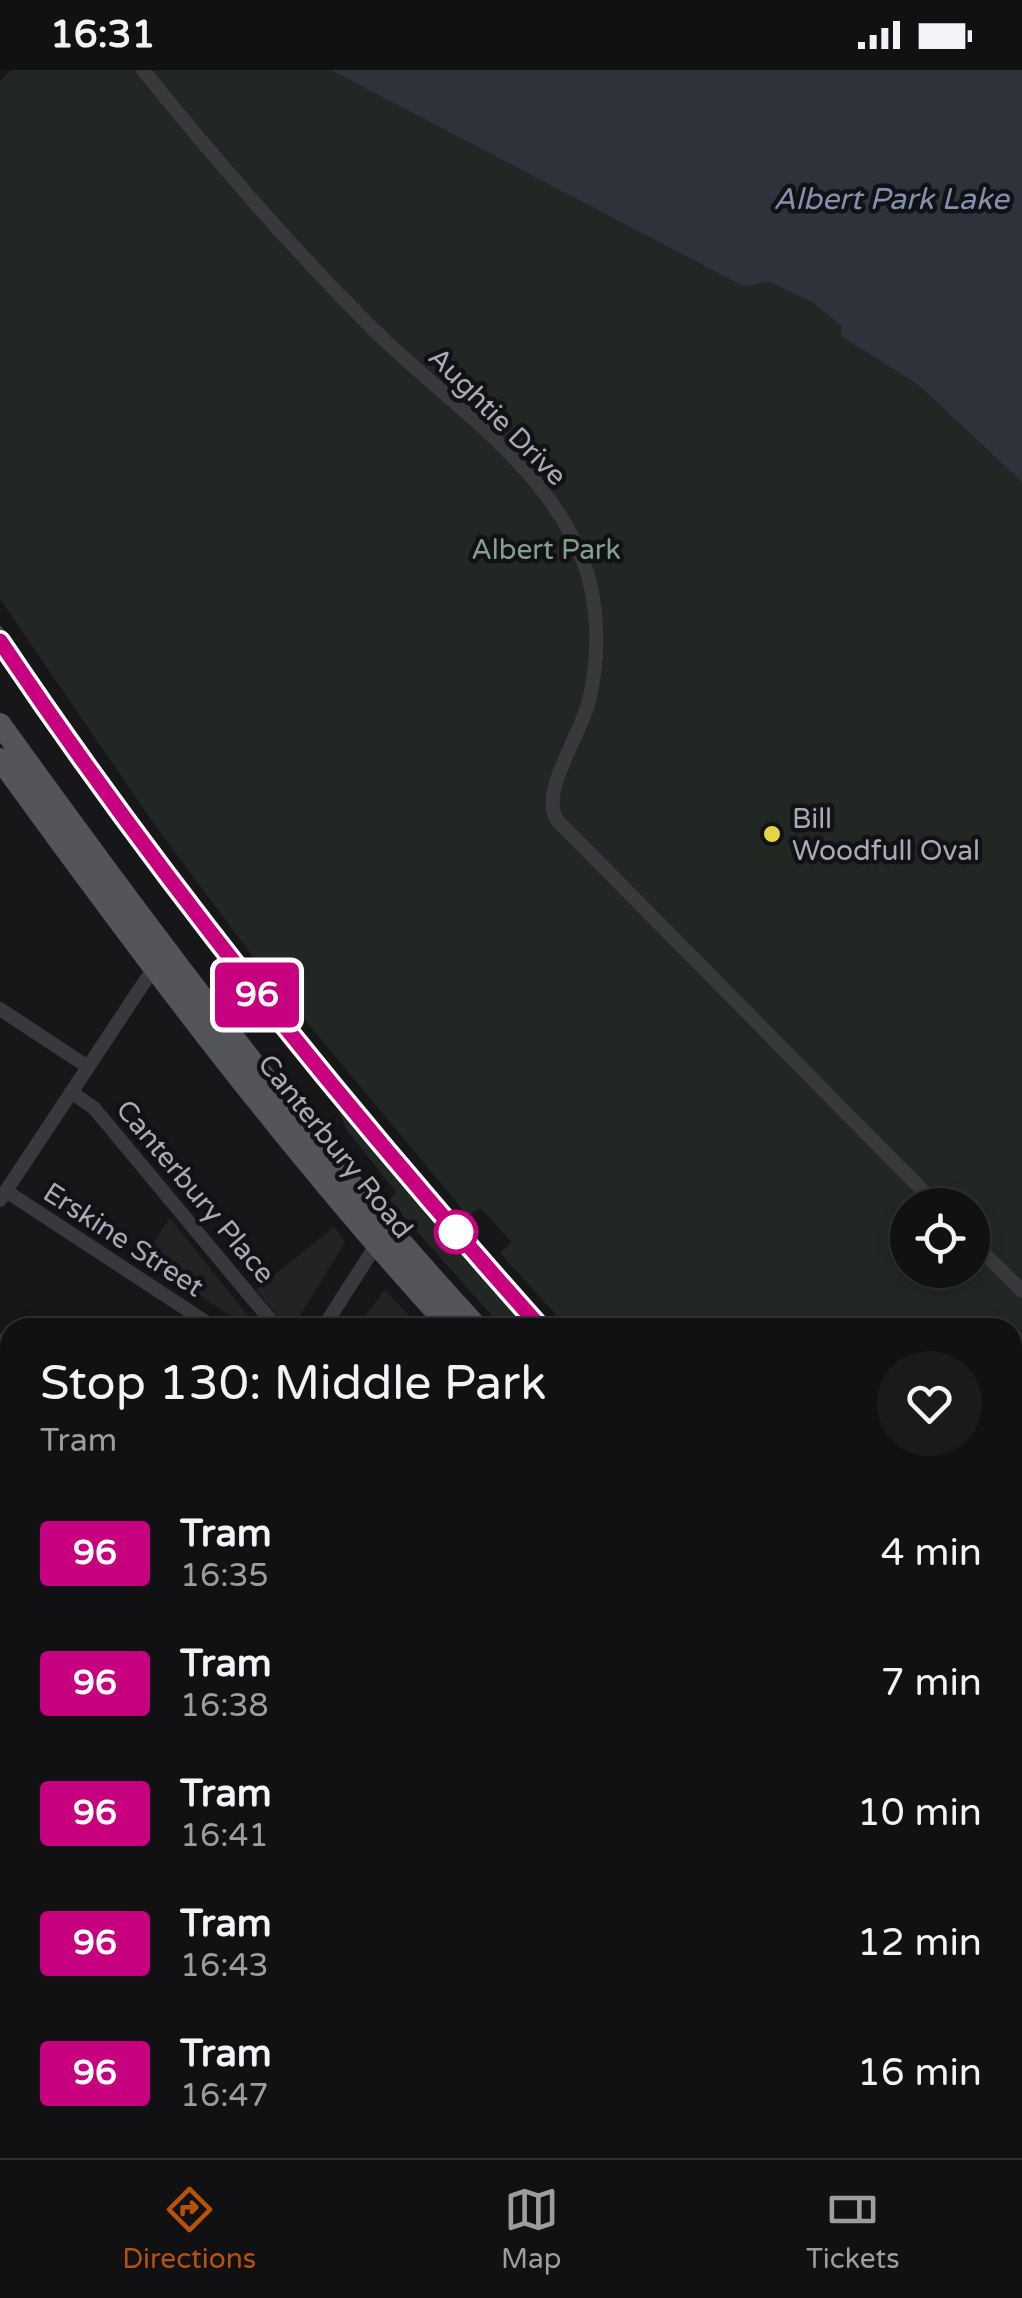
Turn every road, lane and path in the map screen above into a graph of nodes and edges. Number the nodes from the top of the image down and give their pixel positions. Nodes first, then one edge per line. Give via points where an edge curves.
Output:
1 (143, 70) edge
2 (0, 724) edge
3 (0, 759) edge
4 (159, 959) junction
5 (0, 1008) edge
6 (88, 1066) junction
7 (71, 1092) junction
8 (5, 1186) edge
9 (920, 1188) edge
10 (376, 1244) junction
11 (990, 1259) edge
12 (1022, 1291) edge
13 (200, 1318) edge
14 (269, 1318) edge
15 (329, 1318) edge
16 (442, 1318) edge
17 (469, 1318) edge

1 - 9 street, Aughtie Drive via 307,262 554,505 588,576 595,650 584,718 550,795 556,820
2 - 4 main road, Canterbury Road
3 - 4 main road, Canterbury Road
4 - 6 street
4 - 10 main road, Canterbury Road
4 - 17 main road, Canterbury Road
5 - 6 street
6 - 7 street
7 - 8 street
7 - 14 street, Canterbury Place via 94,1108
8 - 13 street, Erskine Street
10 - 15 street
10 - 16 main road, Canterbury Road
11 - 12 street

